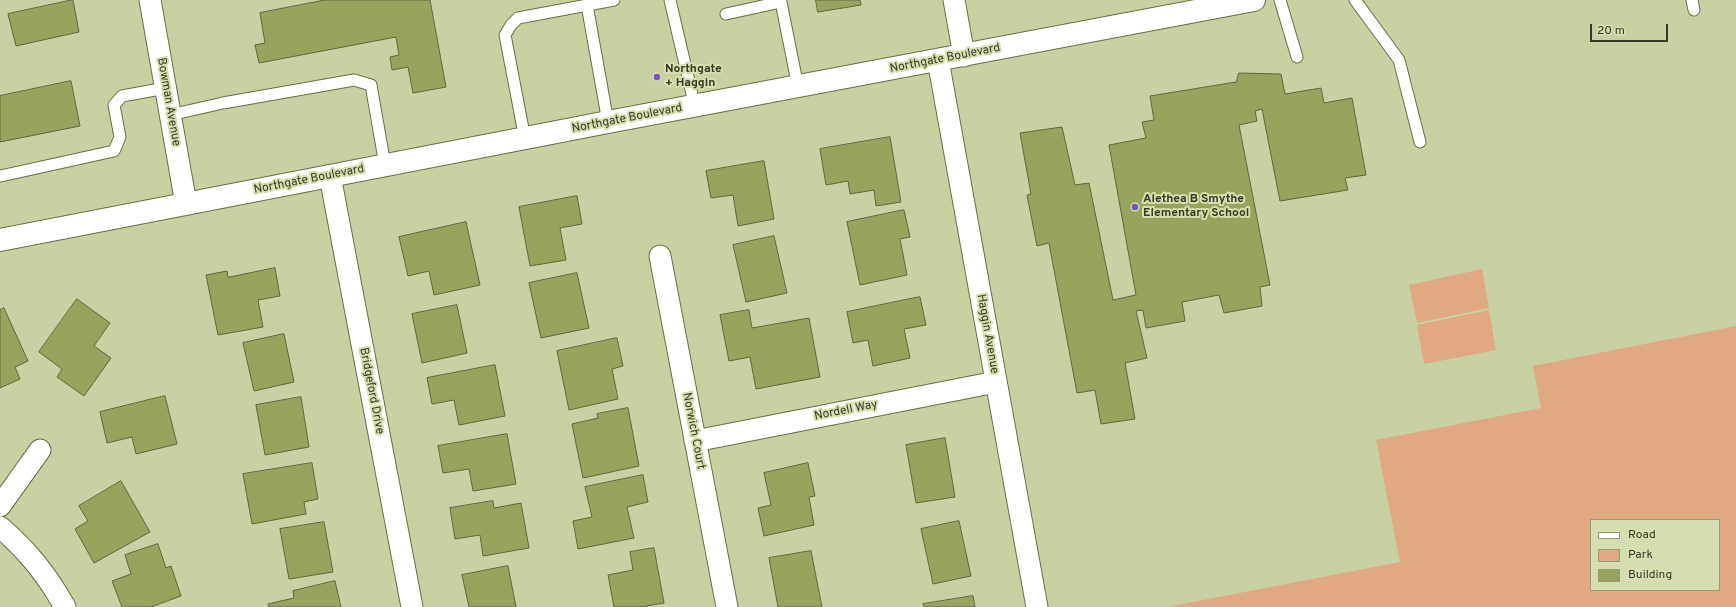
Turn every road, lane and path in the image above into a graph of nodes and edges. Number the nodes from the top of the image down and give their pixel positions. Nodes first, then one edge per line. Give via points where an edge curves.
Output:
1 (150, 0) edge
2 (614, 0) edge
3 (670, 0) edge
4 (954, 0) edge
5 (1254, 0) edge
6 (1280, 0) edge
7 (1355, 0) edge
8 (587, 5) junction
9 (726, 14) dead end
10 (964, 56) junction
11 (1297, 57) dead end
12 (938, 60) junction
13 (798, 87) junction
14 (166, 88) junction
15 (694, 107) junction
16 (170, 115) junction
17 (608, 122) junction
18 (525, 139) junction
19 (1420, 142) dead end
20 (385, 165) junction
21 (1, 176) edge
22 (330, 176) junction
23 (186, 204) junction
24 (0, 240) edge
25 (660, 256) dead end
26 (996, 382) junction
27 (695, 441) junction
28 (40, 450) dead end
29 (0, 506) edge
30 (0, 527) edge
31 (66, 607) edge
32 (412, 607) edge
33 (727, 607) edge
34 (1037, 607) edge

1 - 14 street, Bowman Avenue
2 - 8 lane
3 - 15 lane
4 - 10 street
5 - 10 main road, Northgate Boulevard
6 - 11 lane
7 - 19 lane via 1399,60
8 - 17 lane
8 - 18 lane via 518,18 505,35
9 - 13 lane via 782,2
10 - 12 main road, Northgate Boulevard
12 - 13 main road, Northgate Boulevard
12 - 26 street, Haggin Avenue
13 - 15 main road, Northgate Boulevard
14 - 16 street, Bowman Avenue
14 - 21 lane via 122,96 114,105 120,137 114,151
15 - 17 main road, Northgate Boulevard
16 - 20 lane via 354,80 371,85
16 - 23 street, Bowman Avenue
17 - 18 main road, Northgate Boulevard
18 - 20 main road, Northgate Boulevard
20 - 22 main road, Northgate Boulevard
22 - 23 main road, Northgate Boulevard
22 - 32 street, Bridgeford Drive
23 - 24 main road, Northgate Boulevard
25 - 27 street, Norwich Court
26 - 27 street, Nordell Way
26 - 34 street, Haggin Avenue
27 - 33 street, Norwich Court
28 - 29 street
30 - 31 street via 21,545 49,578

